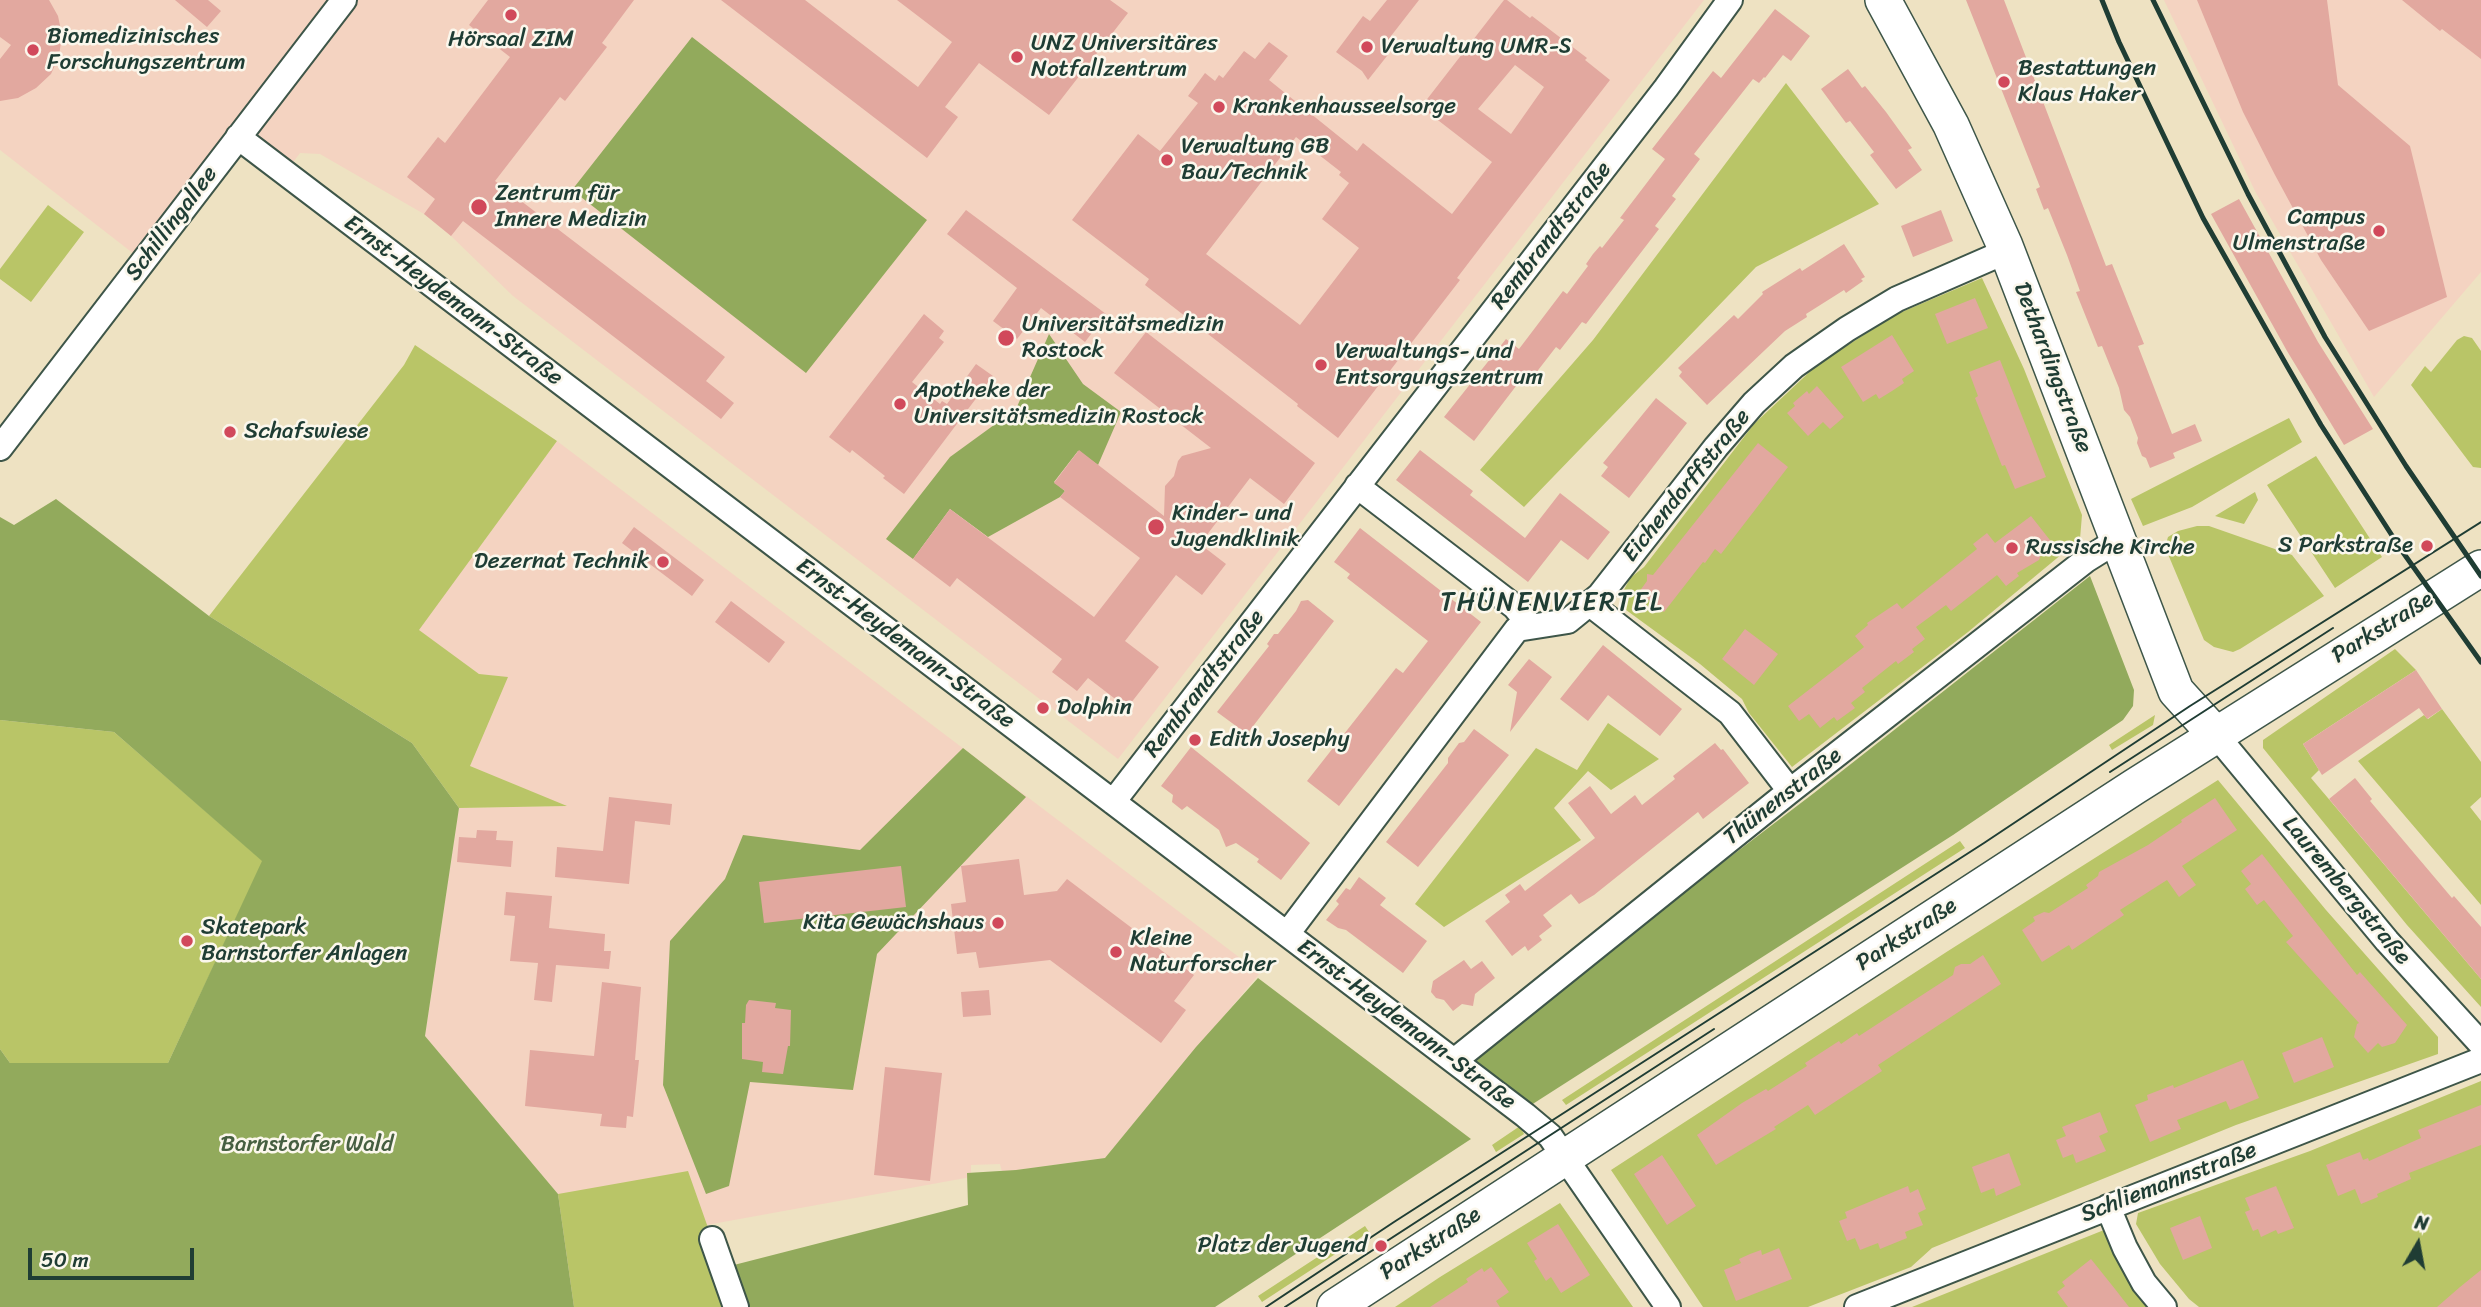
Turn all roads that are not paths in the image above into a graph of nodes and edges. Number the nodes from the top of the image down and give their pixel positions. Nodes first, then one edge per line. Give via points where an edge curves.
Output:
1 (344, 0) edge
2 (1730, 0) edge
3 (1883, 0) edge
4 (238, 137) junction
5 (2007, 251) junction
6 (0, 448) edge
7 (1357, 486) junction
8 (2118, 540) junction
9 (2481, 568) edge
10 (1590, 604) junction
11 (1531, 625) junction
12 (2216, 735) junction
13 (1790, 791) junction
14 (1113, 802) junction
15 (1287, 934) junction
16 (2481, 1044) edge
17 (2481, 1060) edge
18 (1454, 1061) junction
19 (1564, 1158) junction
20 (2108, 1207) junction
21 (712, 1239) dead end
22 (736, 1307) edge
23 (1335, 1307) edge
24 (1668, 1307) edge
25 (1857, 1307) edge
26 (2164, 1307) edge

1 - 4 street, Schillingallee
2 - 7 street, Rembrandtstraße
3 - 5 main road, Dethardingstraße via 1951,125
4 - 6 street, Schillingallee
4 - 14 street, Ernst-Heydemann-Straße
5 - 8 main road, Dethardingstraße
5 - 10 street, Eichendorffstraße via 1897,299 1794,366 1746,412
7 - 11 street via 1515,607
7 - 14 street, Rembrandtstraße
8 - 12 main road, Dethardingstraße via 2176,691
8 - 13 street, Thünenstraße via 2086,560
9 - 12 main road, Parkstraße
10 - 11 street, Eichendorffstraße via 1568,621
10 - 13 street via 1730,713
11 - 15 street via 1517,629
12 - 16 street, Laurembergstraße via 2387,941
12 - 19 main road, Parkstraße
13 - 18 street, Thünenstraße
14 - 15 street, Ernst-Heydemann-Straße
15 - 18 street, Ernst-Heydemann-Straße
17 - 20 street, Schliemannstraße
18 - 19 street, Ernst-Heydemann-Straße via 1550,1136
19 - 23 main road, Parkstraße
19 - 24 street, Ernst-Heydemann-Straße
20 - 25 street, Schliemannstraße
20 - 26 street via 2144,1283
21 - 22 street

